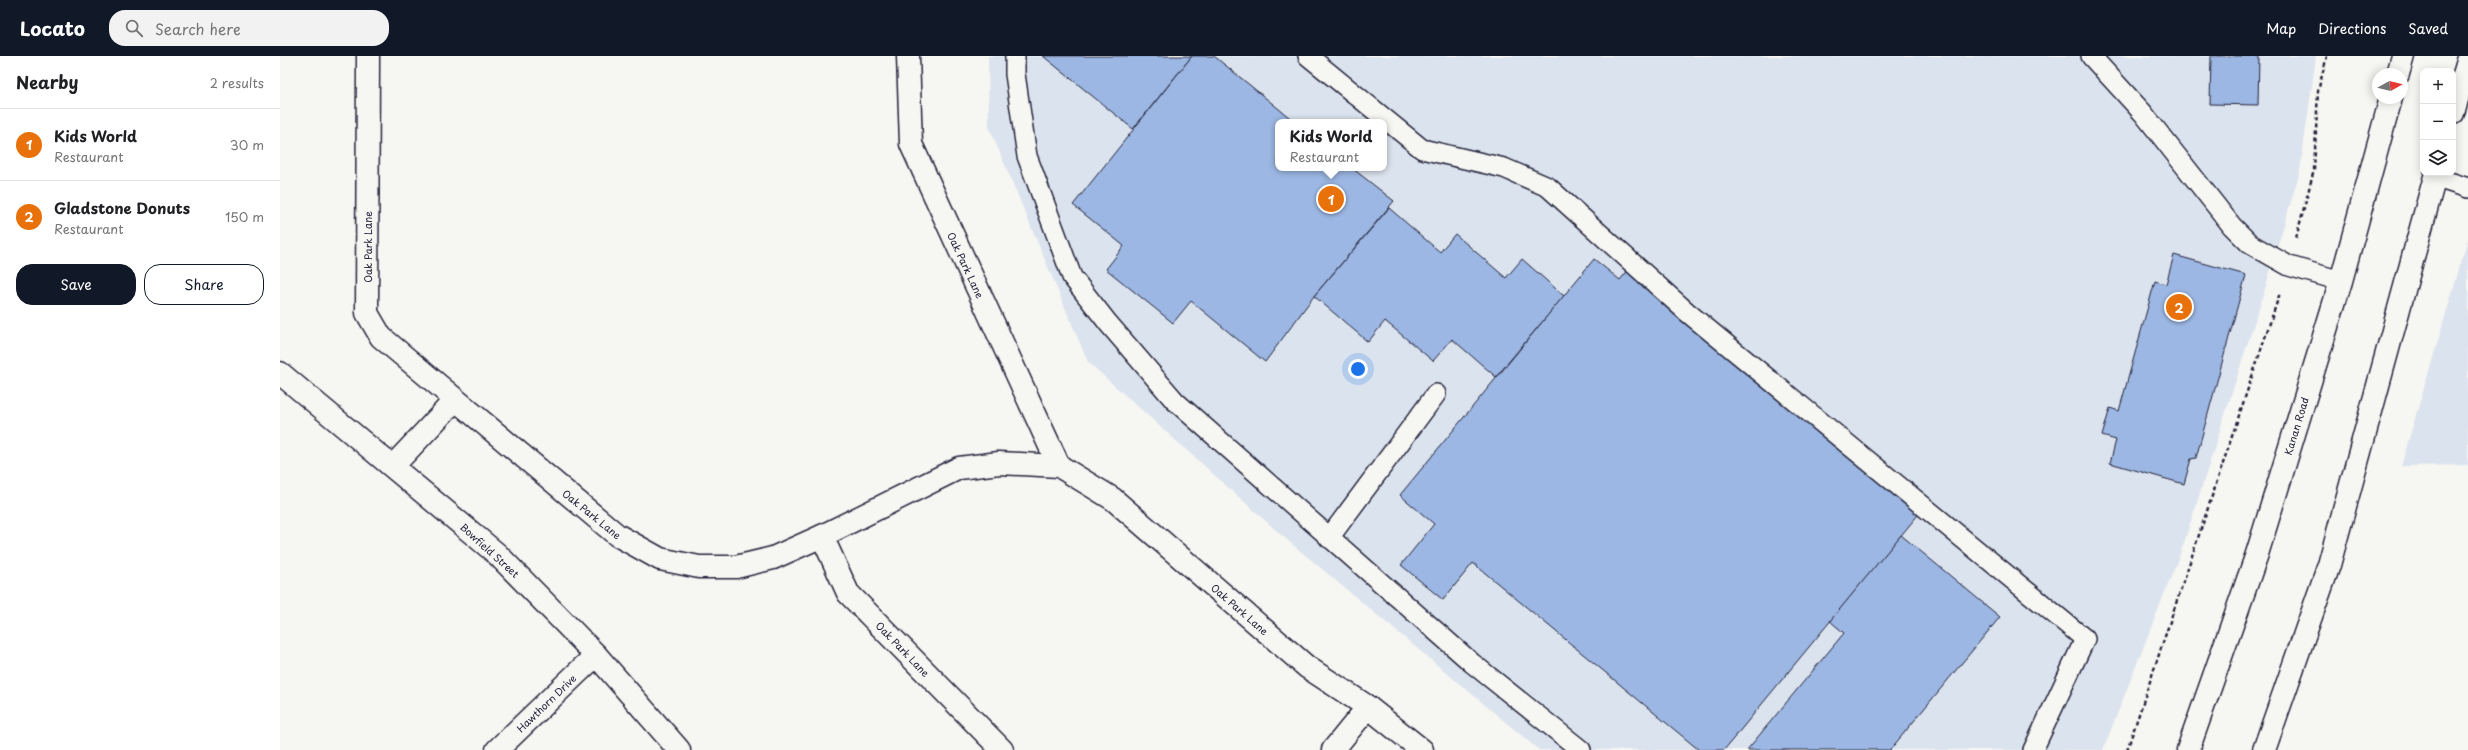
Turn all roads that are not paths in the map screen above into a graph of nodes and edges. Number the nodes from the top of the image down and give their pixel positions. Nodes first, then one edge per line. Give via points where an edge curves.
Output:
1 (368, 56) edge
2 (908, 56) edge
3 (1015, 56) edge
4 (1308, 56) edge
5 (2091, 56) edge
6 (2403, 56) edge
7 (2468, 61) edge
8 (2400, 68) edge
9 (2390, 104) edge
10 (2456, 104) edge
11 (1385, 119) edge
12 (1387, 120) edge
13 (2435, 176) edge
14 (2438, 176) edge
15 (2468, 188) edge
16 (2341, 281) junction
17 (280, 373) edge
18 (1436, 394) dead end
19 (455, 400) junction
20 (393, 466) junction
21 (1059, 466) junction
22 (822, 536) junction
23 (1329, 538) junction
24 (596, 655) junction
25 (1368, 707) junction
26 (496, 750) edge
27 (679, 750) edge
28 (1002, 750) edge
29 (1333, 750) edge
30 (1422, 750) edge
31 (1581, 750) edge
32 (2033, 750) edge
33 (2188, 750) edge
34 (2264, 750) edge

1 - 19 street, Oak Park Lane via 367,313 381,337
2 - 21 street, Oak Park Lane via 911,144
3 - 23 lane via 1015,74 1027,156 1072,277 1175,401
4 - 11 lane
5 - 16 lane via 2143,113 2232,226 2250,244 2289,266
6 - 8 street
7 - 10 street
9 - 16 street, Kanan Road
12 - 32 lane via 1422,149 1504,168 1548,187 1687,312 2085,639
13 - 34 street via 2329,565
14 - 15 lane
16 - 33 street, Kanan Road via 2257,554
17 - 20 street, Bowfield Street
18 - 23 lane
19 - 20 street
19 - 22 street, Oak Park Lane via 617,535 660,559 699,567 736,567 772,558
20 - 24 street, Bowfield Street via 497,554
21 - 22 street, Oak Park Lane via 999,463 958,468
21 - 25 street, Oak Park Lane via 1112,499 1307,667
22 - 28 street, Oak Park Lane via 848,593
23 - 31 lane via 1472,663
24 - 26 street, Hawthorn Drive
24 - 27 street, Bowfield Street
25 - 29 street
25 - 30 street, Oak Park Lane

